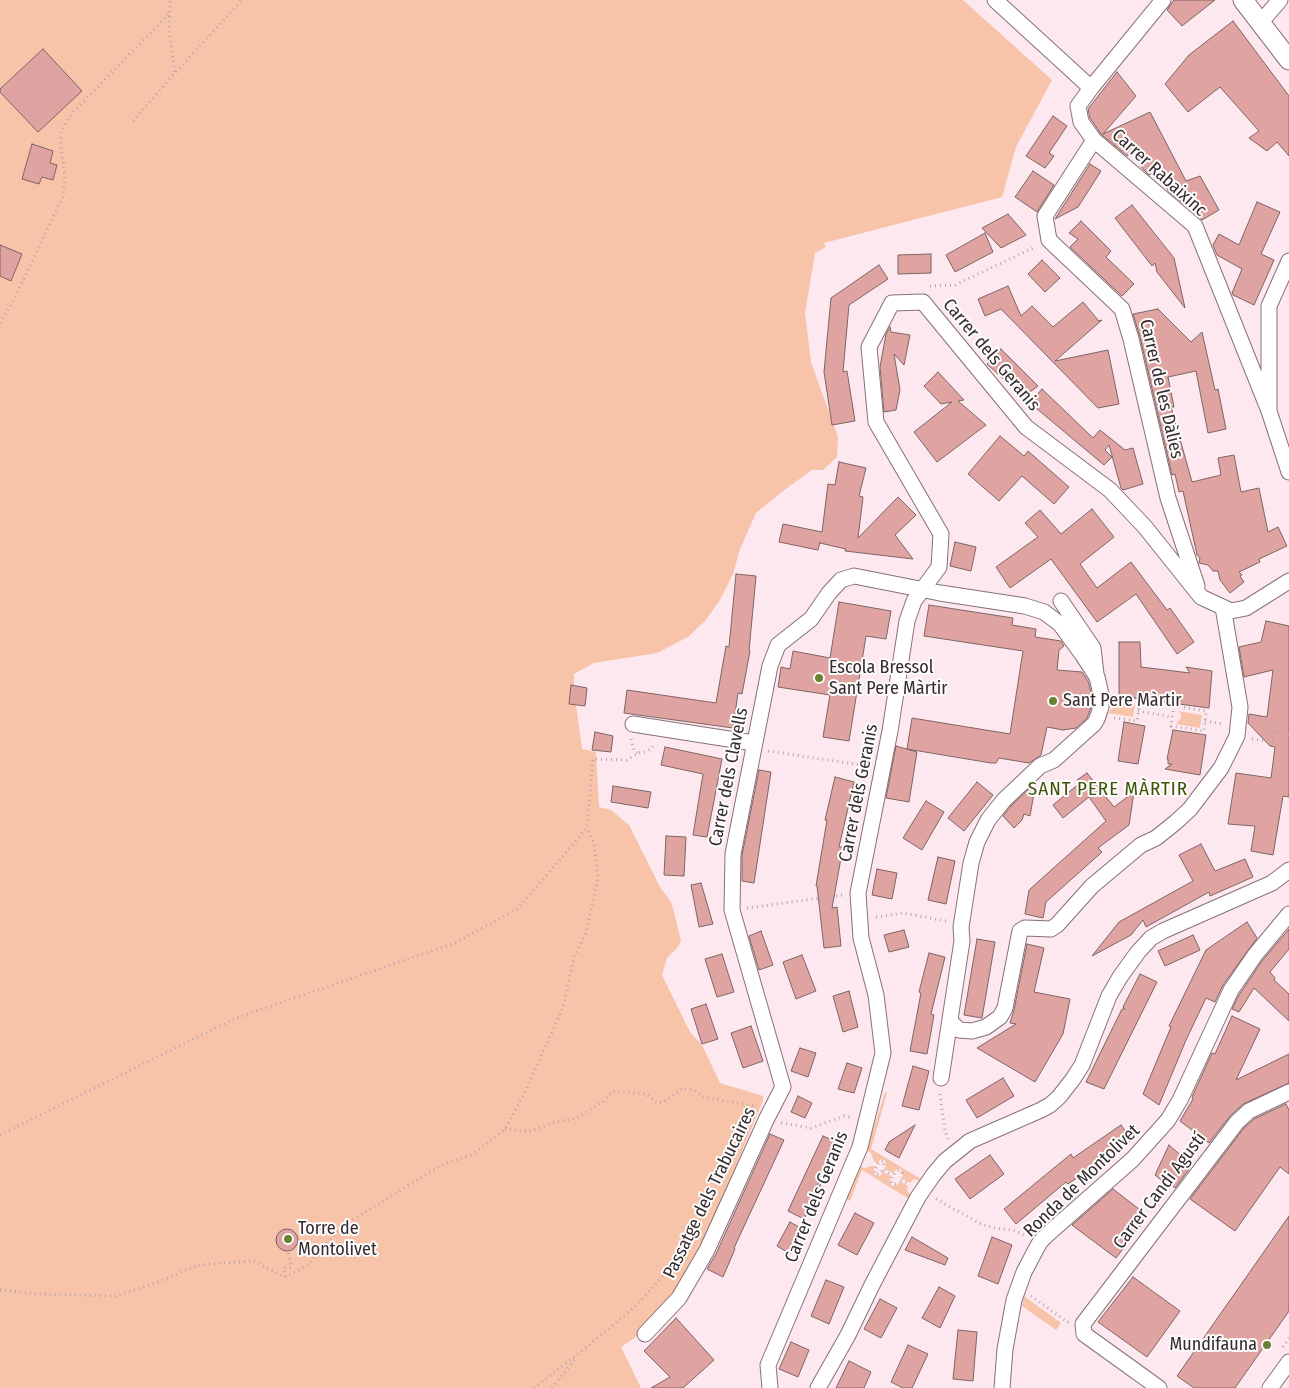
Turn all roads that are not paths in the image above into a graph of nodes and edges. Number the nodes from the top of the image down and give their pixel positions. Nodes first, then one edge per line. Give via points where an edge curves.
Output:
1 (996, 0) edge
2 (1163, 0) edge
3 (1243, 0) edge
4 (1280, 0) edge
5 (1260, 23) junction
6 (1289, 60) edge
7 (1091, 88) junction
8 (1094, 140) junction
9 (1289, 261) edge
10 (1268, 411) junction
11 (1289, 472) edge
12 (1289, 581) edge
13 (923, 589) junction
14 (1201, 597) junction
15 (1061, 601) dead end
16 (1223, 607) junction
17 (1097, 677) junction
18 (633, 724) dead end
19 (753, 746) junction
20 (1289, 870) edge
21 (1289, 914) edge
22 (950, 1021) junction
23 (942, 1078) road end
24 (783, 1087) joint
25 (1289, 1092) edge
26 (645, 1334) dead end
27 (1289, 1362) edge
28 (770, 1388) edge
29 (818, 1388) edge
30 (1002, 1388) edge
31 (1159, 1388) edge
32 (1270, 1388) edge

1 - 7 street
2 - 7 street, Carrer Rabaixinc
3 - 5 street
4 - 5 street
5 - 6 street
7 - 8 street, Carrer Rabaixinc via 1078,106 1081,122
8 - 10 street, Carrer Rabaixinc via 1195,226
8 - 14 street, Carrer de les Dàlies via 1045,216 1049,240 1122,310 1168,498
9 - 10 street via 1269,306
10 - 11 street, Carrer Rabaixinc
12 - 16 street, Carrer dels Geranis via 1246,608 1231,611
13 - 14 street, Carrer dels Geranis via 939,567 941,534 876,422 869,347 892,303 923,302 1026,426 1110,490 1145,527
13 - 17 street, Carrer dels Clavells via 1025,606 1050,615 1066,631
13 - 19 street, Carrer dels Clavells via 854,576 841,580 811,619 778,646 770,666
13 - 28 street, Carrer dels Geranis via 914,601 907,621 858,893 862,938 876,995 883,1053 860,1147 768,1365
14 - 16 street, Carrer dels Geranis
15 - 17 street via 1093,648
16 - 22 street via 1240,707 1237,736 1220,768 1190,809 1092,886 1057,925 1020,931 1005,1008 1000,1017 972,1031 959,1030
17 - 22 street via 1102,700 1097,719 1083,735 1037,768 1004,800 988,820 975,848
18 - 19 street
19 - 24 street, Carrer dels Clavells via 733,854 732,910
20 - 29 street via 1272,882 1151,938 1109,996 1082,1065 1059,1097 1041,1110 970,1141 934,1174 918,1197
21 - 30 street, Ronda de Montolivet via 1231,990 1168,1120 1133,1160 1040,1242 1014,1300
22 - 23 street
24 - 26 street, Passatge dels Trabucaires via 707,1250 679,1298
25 - 31 street, Carrer Candi Agustí via 1249,1111 1237,1122 1083,1324 1084,1334
27 - 32 street

